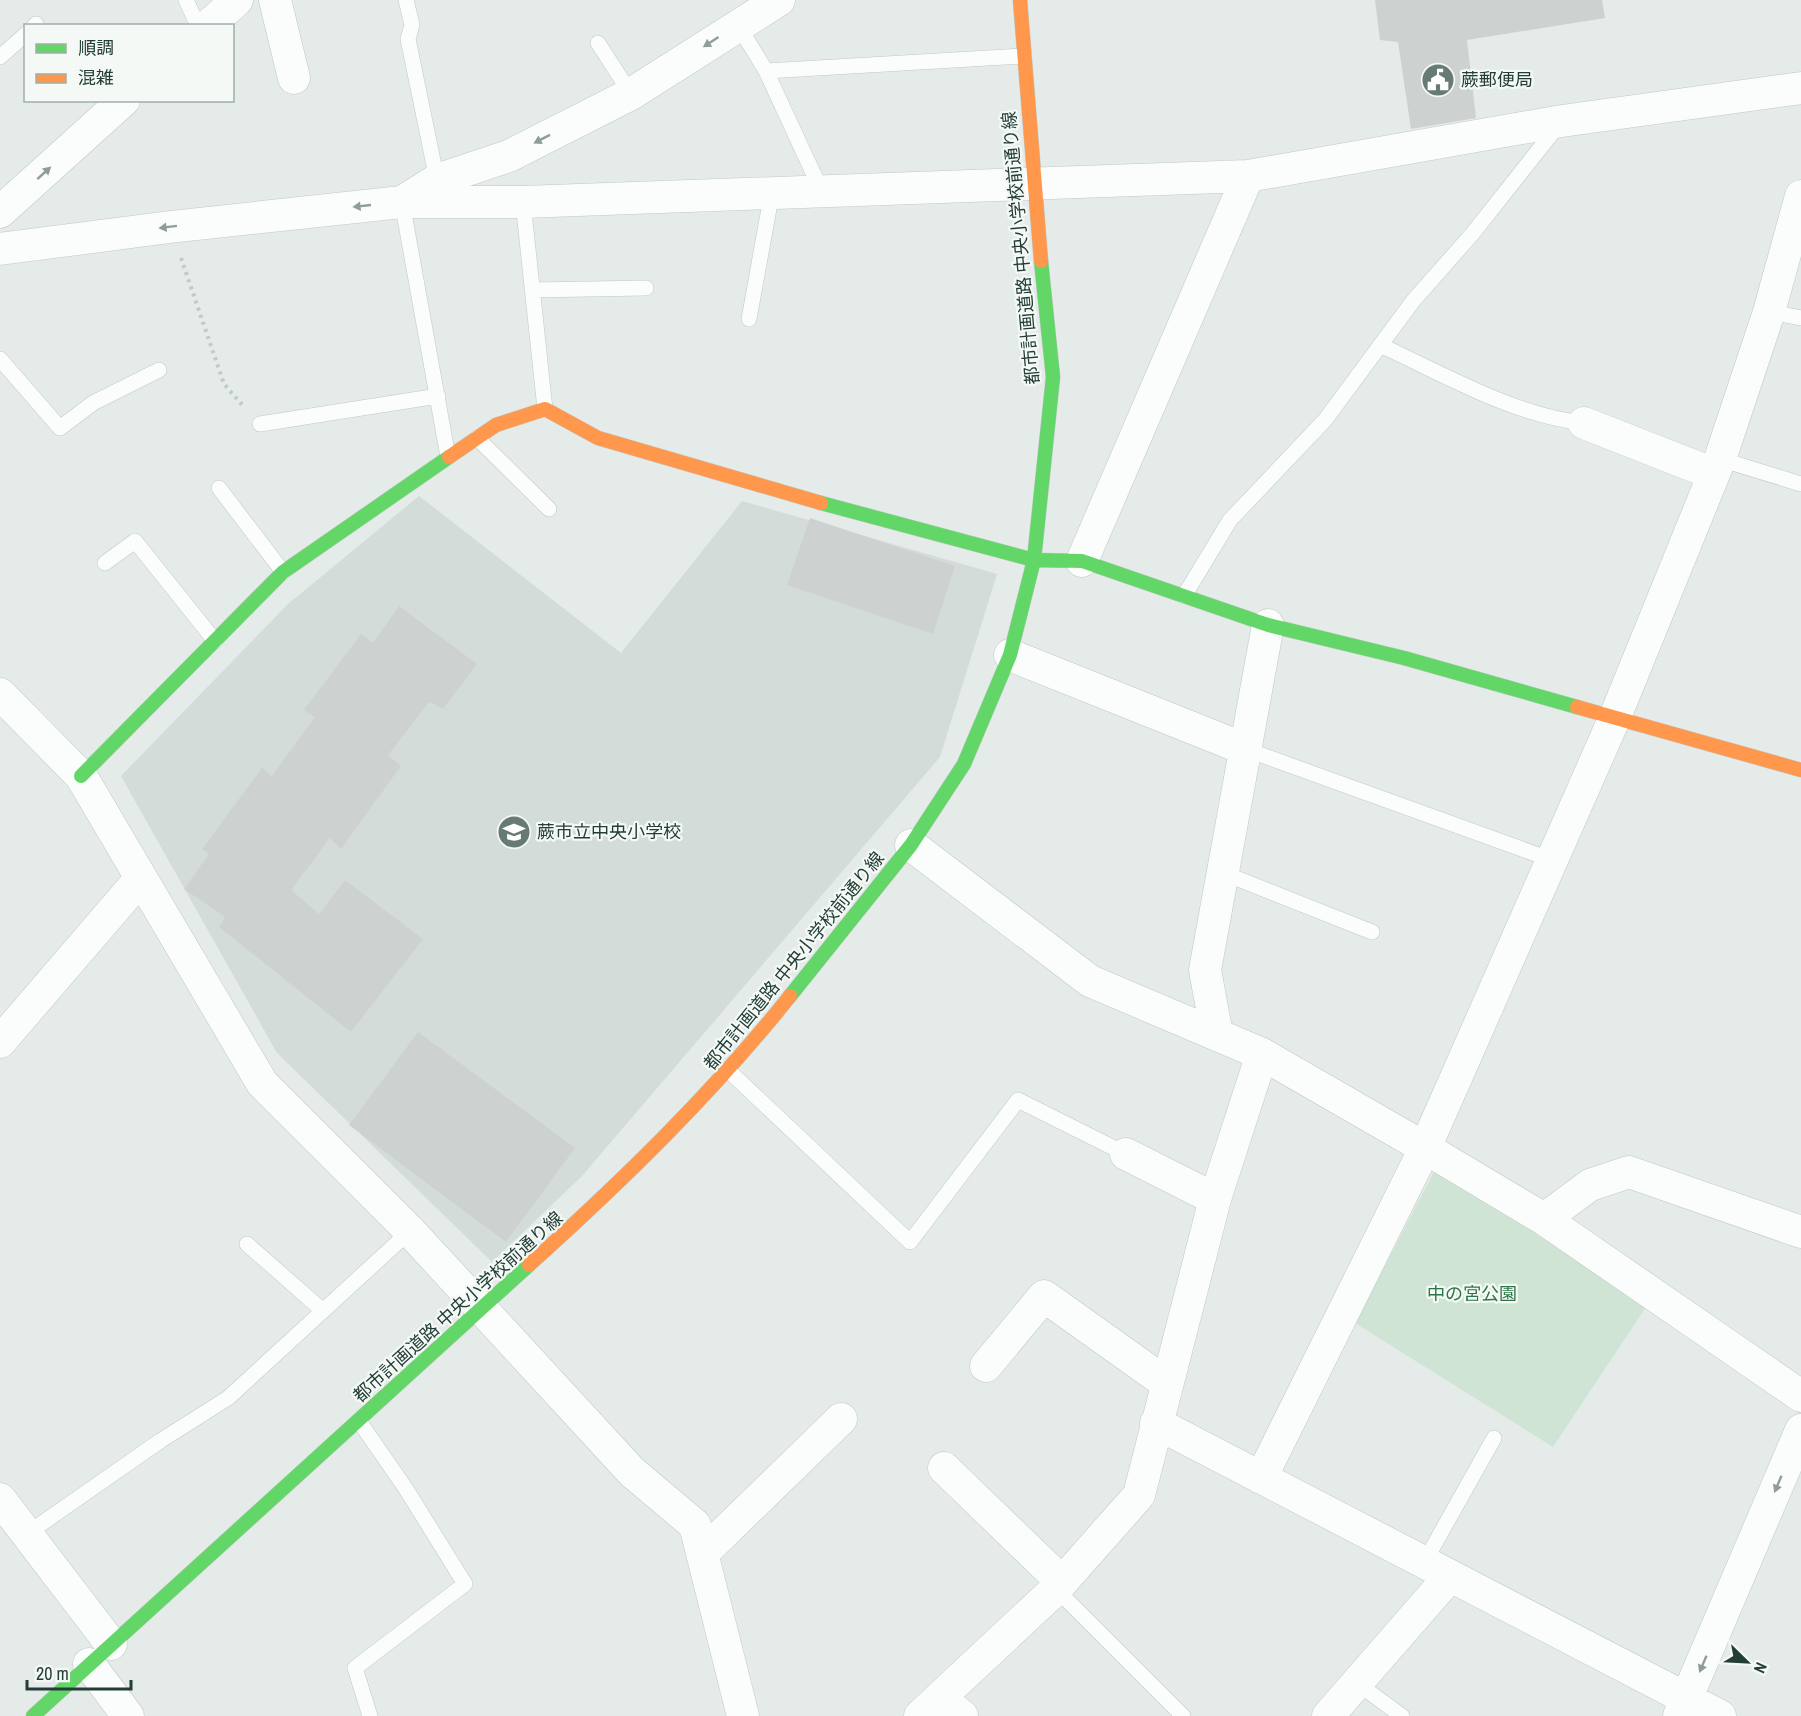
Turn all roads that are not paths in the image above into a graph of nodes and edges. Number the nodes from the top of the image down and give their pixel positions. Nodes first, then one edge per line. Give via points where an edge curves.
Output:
1 (186, 0) edge
2 (237, 0) edge
3 (275, 0) edge
4 (406, 0) edge
5 (779, 0) edge
6 (1020, 0) edge
7 (197, 24) edge
8 (210, 24) edge
9 (738, 25) junction
10 (24, 35) edge
11 (598, 43) dead end
12 (1024, 56) junction
13 (0, 57) edge
14 (766, 71) junction
15 (294, 78) dead end
16 (1801, 88) edge
17 (631, 94) junction
18 (122, 102) edge
19 (1562, 121) junction
20 (1248, 176) junction
21 (437, 180) junction
22 (1033, 186) junction
23 (821, 190) junction
24 (772, 192) junction
25 (1801, 196) edge
26 (402, 202) junction
27 (523, 202) junction
28 (0, 212) edge
29 (0, 249) edge
30 (646, 288) dead end
31 (532, 290) junction
32 (1769, 312) junction
33 (1801, 318) edge
34 (749, 319) dead end
35 (1380, 345) junction
36 (0, 359) edge
37 (159, 370) dead end
38 (438, 396) junction
39 (544, 409) junction
40 (1584, 423) joint
41 (260, 424) road end
42 (477, 438) junction
43 (448, 457) junction
44 (1717, 466) junction
45 (1801, 484) edge
46 (219, 488) dead end
47 (549, 509) dead end
48 (1034, 560) junction
49 (1082, 561) junction
50 (105, 563) dead end
51 (283, 572) junction
52 (1184, 596) junction
53 (1268, 625) junction
54 (215, 641) junction
55 (1010, 655) junction
56 (0, 694) edge
57 (1615, 717) junction
58 (1245, 749) junction
59 (1801, 770) edge
60 (81, 776) junction
61 (911, 845) junction
62 (1552, 860) junction
63 (1223, 873) junction
64 (141, 878) junction
65 (1372, 932) dead end
66 (1217, 1035) junction
67 (0, 1042) edge
68 (1262, 1054) junction
69 (729, 1071) junction
70 (1425, 1148) junction
71 (1126, 1154) joint
72 (1215, 1199) junction
73 (1545, 1220) junction
74 (410, 1232) junction
75 (1801, 1232) edge
76 (247, 1244) dead end
77 (322, 1310) junction
78 (484, 1310) junction
79 (986, 1366) dead end
80 (1166, 1383) junction
81 (1801, 1396) edge
82 (841, 1419) dead end
83 (359, 1421) junction
84 (1156, 1423) junction
85 (1801, 1430) edge
86 (1494, 1438) dead end
87 (944, 1468) dead end
88 (1261, 1478) junction
89 (0, 1499) edge
90 (28, 1533) junction
91 (702, 1554) junction
92 (1437, 1570) junction
93 (1059, 1585) junction
94 (100, 1654) junction
95 (1357, 1683) junction
96 (1684, 1708) edge
97 (941, 1710) edge
98 (33, 1716) edge
99 (128, 1716) edge
100 (370, 1716) edge
101 (743, 1716) edge
102 (1183, 1716) edge
103 (1328, 1716) edge
104 (1402, 1716) edge
105 (1720, 1716) edge

1 - 7 lane
2 - 8 street
3 - 15 street
4 - 21 lane via 412,25 408,39
5 - 9 street
6 - 12 street, 都市計画道路 中央小学校前通り線
9 - 14 lane
9 -> 17 street
10 - 13 lane
11 - 17 lane
12 - 14 lane
12 - 22 street, 都市計画道路 中央小学校前通り線
14 - 23 lane
16 - 19 street
17 -> 21 street via 509,156
28 -> 18 street
19 - 20 street
19 - 35 lane
20 - 22 street
20 - 49 street
21 - 26 street
22 - 23 street
22 - 48 street, 都市計画道路 中央小学校前通り線 via 1053,377
23 - 24 street
24 - 27 street
24 - 34 lane
25 - 32 street
26 - 27 street
26 -> 29 street via 170,226
26 - 38 lane
27 - 31 lane
30 - 31 lane
31 - 39 lane
32 - 33 lane
32 - 44 street
35 - 40 lane via 1553,420
35 - 52 lane via 1325,420 1230,520
36 - 37 lane via 60,428 93,403
38 - 41 lane
38 - 43 lane
39 - 42 street via 496,425
39 - 48 street via 598,438 884,522
40 - 44 street
42 - 43 street
42 - 47 lane
43 - 51 street
44 - 45 lane
44 - 57 street
46 - 51 lane
48 - 49 street
48 - 55 street, 都市計画道路 中央小学校前通り線
49 - 52 street
50 - 54 lane via 135,541
51 - 54 street
52 - 53 street
53 - 57 street
53 - 58 street
54 - 60 street
55 - 58 street
55 - 61 street, 都市計画道路 中央小学校前通り線 via 964,764
56 - 60 street
57 - 59 street
57 - 62 street
58 - 62 lane
58 - 63 street
60 - 64 street
61 - 66 street via 1090,981
61 - 69 street, 都市計画道路 中央小学校前通り線
62 - 70 street
63 - 65 lane
63 - 66 street via 1205,970
64 - 67 street
64 - 74 street via 262,1083
66 - 68 street
68 - 70 street
68 - 72 street
69 - 71 lane via 910,1242 1018,1100
69 - 78 street, 都市計画道路 中央小学校前通り線 via 610,1192
70 - 73 street
70 - 88 street
71 - 72 street
72 - 80 street
73 - 75 street via 1590,1185 1629,1172
73 - 81 street
74 - 77 lane
74 - 78 street
76 - 77 lane
77 - 90 lane via 228,1398
78 - 83 street, 都市計画道路 中央小学校前通り線
78 - 91 street via 632,1472 695,1525
79 - 80 street via 1044,1296
80 - 84 street
82 - 91 street
83 - 94 street, 都市計画道路 中央小学校前通り線
83 - 100 lane via 465,1584 355,1668
84 - 88 street
84 - 93 street via 1139,1495
85 -> 96 street
86 - 92 lane
87 - 93 street
88 - 92 street
89 - 90 street
90 - 94 street
91 - 101 street
92 - 95 street
92 - 96 street
93 - 97 street
93 - 102 lane
94 - 98 street, 都市計画道路 中央小学校前通り線
94 - 99 street
95 - 103 street
95 - 104 lane
96 - 105 street

